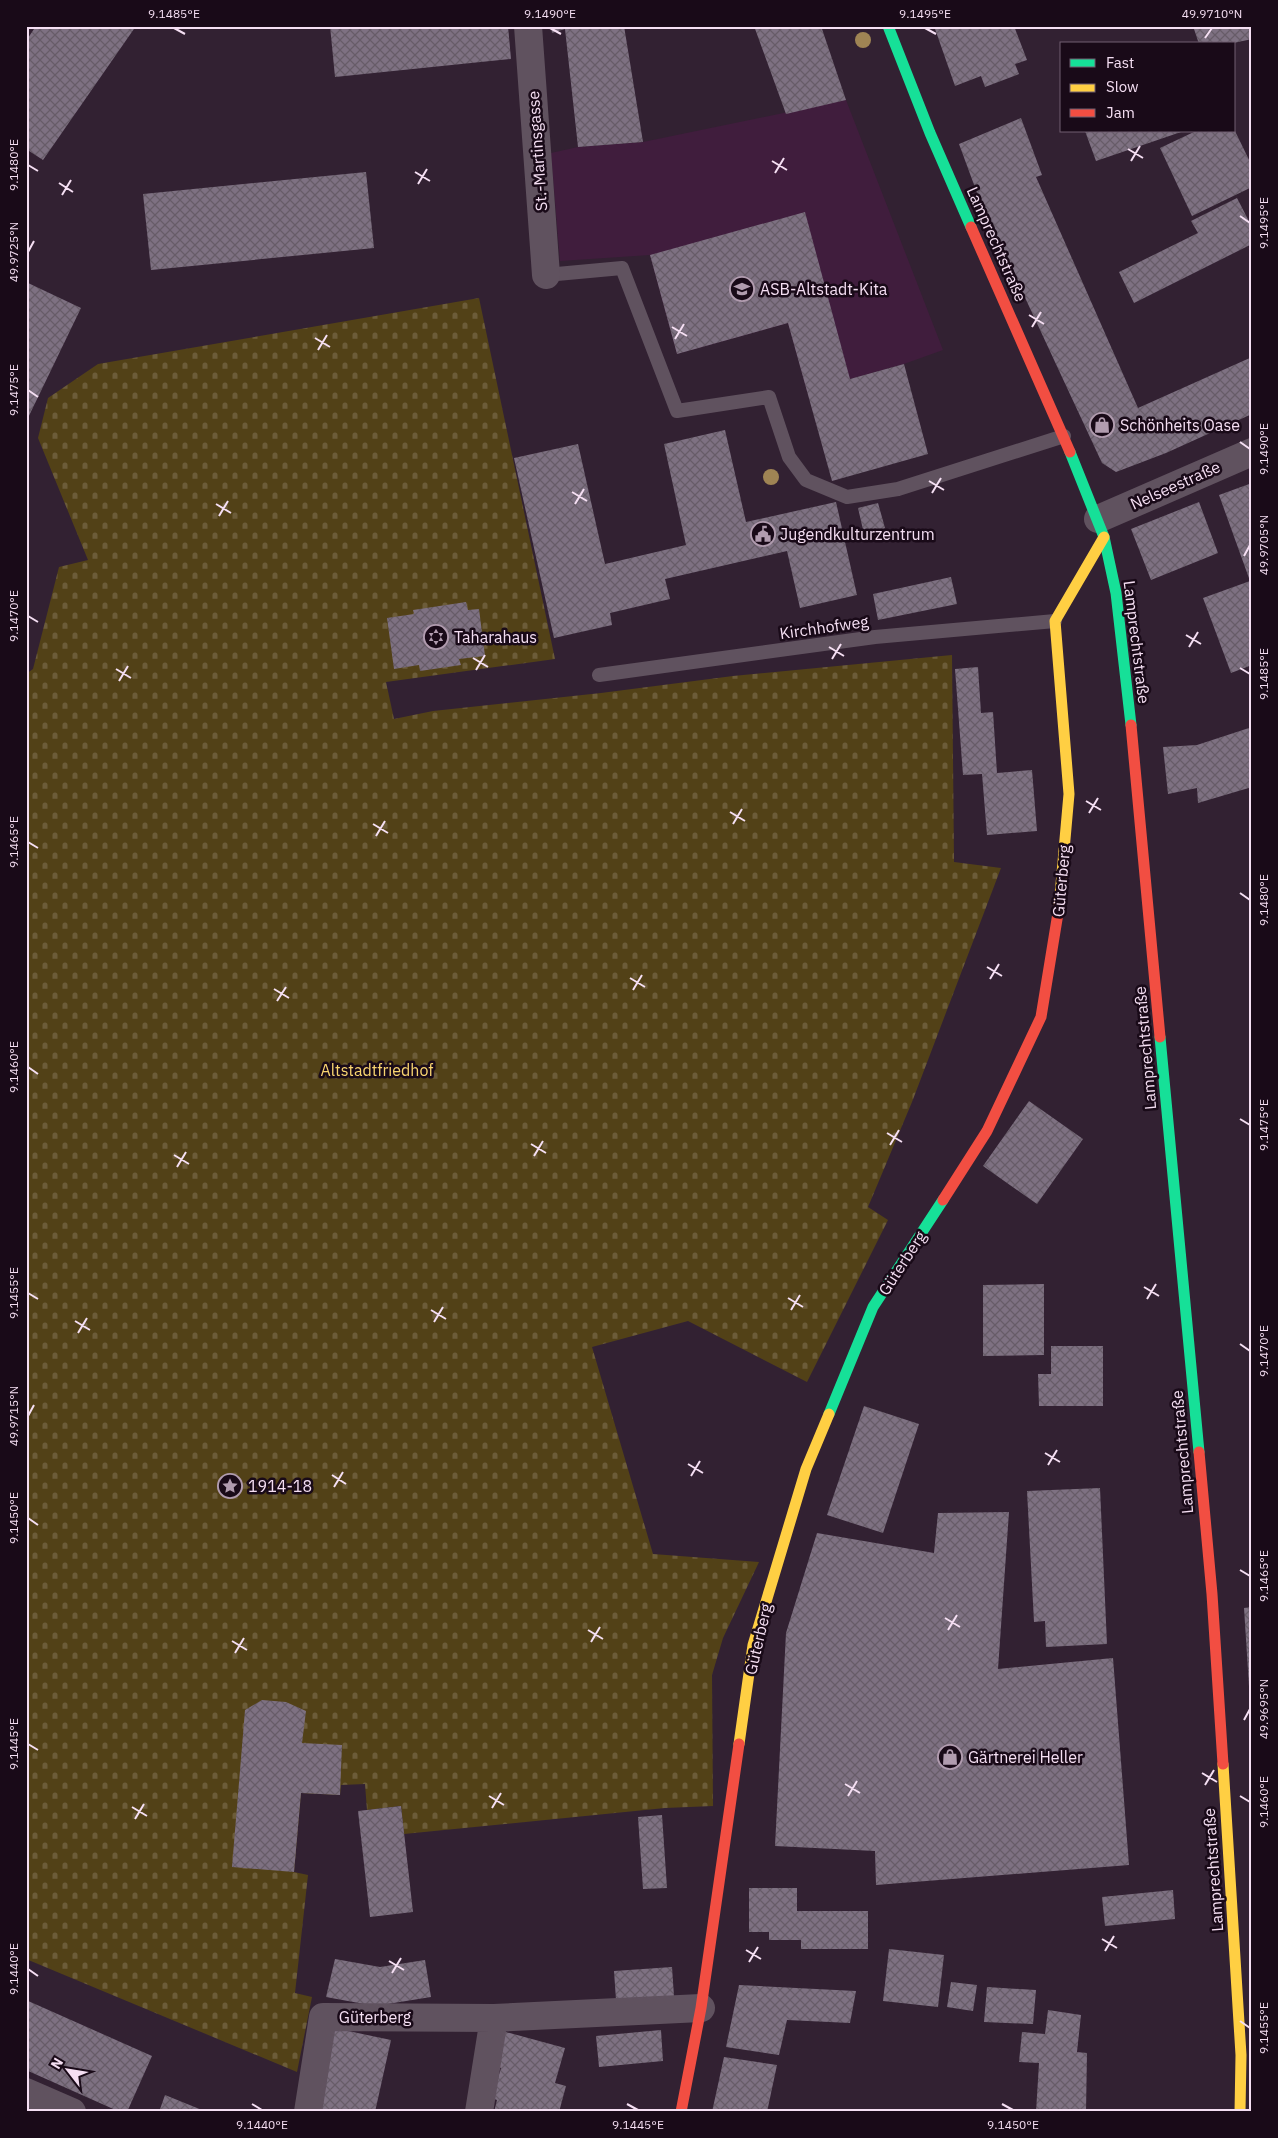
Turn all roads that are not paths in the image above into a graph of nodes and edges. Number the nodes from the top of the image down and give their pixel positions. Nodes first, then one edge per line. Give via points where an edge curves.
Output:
1 (528, 26) edge
2 (888, 26) edge
3 (546, 275) joint
4 (1064, 436) junction
5 (1252, 452) edge
6 (1101, 528) junction
7 (1055, 621) junction
8 (599, 675) dead end
9 (701, 2008) junction
10 (494, 2018) junction
11 (26, 2092) edge
12 (72, 2112) edge
13 (308, 2112) edge
14 (479, 2112) edge
15 (681, 2112) edge
16 (1240, 2112) edge

1 - 3 street, St.-Martinsgasse
2 - 4 street, Lamprechtstraße via 930,133
3 - 4 lane via 622,268 677,411 770,397 789,457 806,480 847,497 898,489
4 - 6 street, Lamprechtstraße
5 - 6 street, Nelseestraße
6 - 7 street
6 - 16 street, Lamprechtstraße via 1116,593 1132,733 1212,1594 1241,2055
7 - 8 lane, Kirchhofweg via 875,637
7 - 9 street, Güterberg via 1069,794 1058,924 1040,1017 987,1131 874,1308 806,1469 753,1645
9 - 10 street, Güterberg
9 - 15 street, Güterberg
10 - 13 street, Güterberg via 323,2017
10 - 14 street
11 - 12 street

